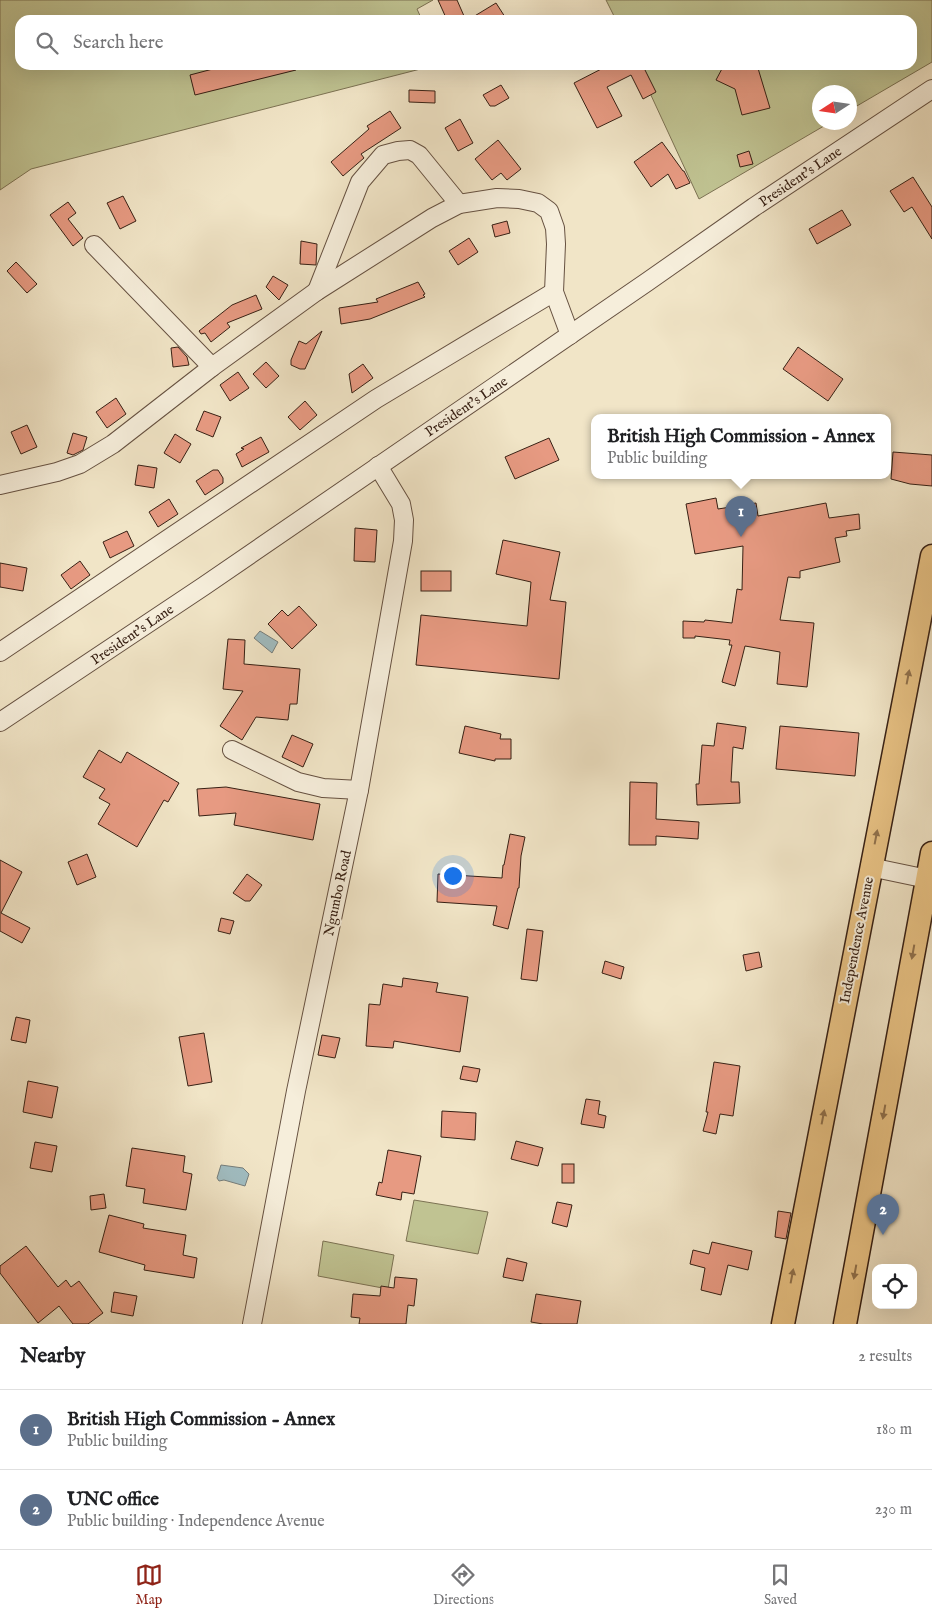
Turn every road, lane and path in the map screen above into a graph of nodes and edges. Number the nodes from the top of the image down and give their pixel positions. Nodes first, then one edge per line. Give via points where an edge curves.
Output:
1 (932, 89) edge
2 (459, 204) junction
3 (94, 245) dead end
4 (317, 291) junction
5 (554, 292) junction
6 (570, 335) junction
7 (212, 367) junction
8 (378, 466) junction
9 (0, 485) edge
10 (932, 556) edge
11 (0, 652) edge
12 (0, 722) edge
13 (232, 750) dead end
14 (359, 790) junction
15 (932, 852) edge
16 (870, 867) junction
17 (929, 879) edge
18 (252, 1324) edge
19 (783, 1324) edge
20 (845, 1324) edge

1 - 6 street, President's Lane
2 - 4 street
2 - 4 street via 419,155 410,150 383,155 360,182
2 - 5 street via 497,198 520,199 538,203 549,211 556,244
3 - 7 street
4 - 7 street
5 - 6 street
5 - 11 street via 376,400
6 - 8 street, President's Lane
7 - 9 street via 113,444 80,464
8 - 12 street, President's Lane
8 - 14 street, Ngumbo Road via 401,504 403,541
16 -> 10 main road, Independence Avenue
13 - 14 street via 298,782 323,788
14 - 18 street, Ngumbo Road via 296,1091
15 - 17 main road
16 - 17 street
19 -> 16 main road, Independence Avenue
17 -> 20 main road

